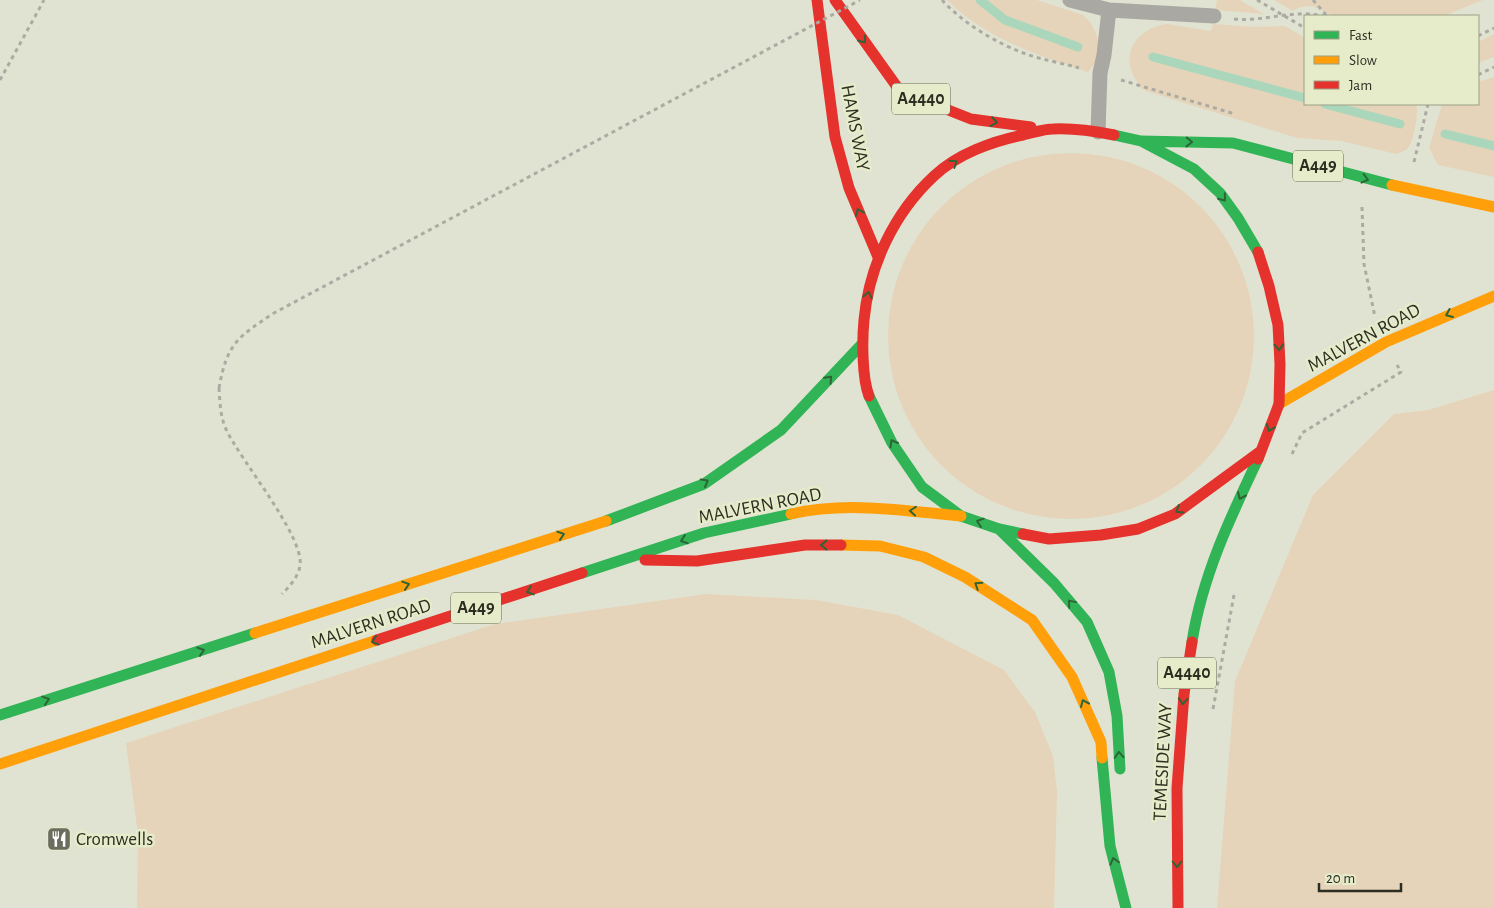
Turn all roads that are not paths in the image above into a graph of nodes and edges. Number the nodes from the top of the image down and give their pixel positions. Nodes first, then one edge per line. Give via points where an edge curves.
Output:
1 (817, 0) edge
2 (835, 0) edge
3 (1070, 0) edge
4 (1109, 10) junction
5 (1214, 16) road end
6 (1052, 130) junction
7 (1098, 132) junction
8 (1141, 140) junction
9 (1494, 207) edge
10 (878, 256) junction
11 (1494, 296) edge
12 (862, 344) junction
13 (1279, 404) junction
14 (1261, 451) junction
15 (962, 516) junction
16 (999, 529) junction
17 (626, 559) junction
18 (0, 715) edge
19 (0, 764) edge
20 (1121, 783) dead end
21 (1126, 860) dead end
22 (1127, 908) edge
23 (1178, 908) edge

10 -> 1 main road, HAMS WAY via 849,188 835,137
2 -> 6 main road, A4440 via 900,90 971,119
3 - 4 lane
4 - 5 lane
4 - 7 lane via 1100,73
6 - 7 main road
10 -> 6 main road via 914,197 935,176 960,158 1001,140
7 - 8 main road
8 -> 9 main road, A449 via 1233,143 1367,179
8 -> 13 main road via 1194,170 1220,193 1258,252 1278,325
12 -> 10 main road via 866,298
11 -> 13 main road, MALVERN ROAD via 1386,342
15 -> 12 main road via 922,487 892,443 868,392
18 -> 12 main road, MALVERN ROAD / A449 via 618,517 704,484 781,430
13 -> 14 main road, TEMESIDE WAY
14 -> 16 main road via 1174,514 1138,529 1049,539
14 -> 23 main road, TEMESIDE WAY / A4440 via 1222,538 1196,615 1184,694 1177,788
16 -> 15 main road
15 -> 17 main road, MALVERN ROAD / A449 via 873,508 808,510 704,533
20 -> 16 main road via 1117,716 1109,672 1087,622 1054,583
17 -> 19 main road, MALVERN ROAD / A449
22 -> 17 main road via 1110,846 1101,742 1072,676 1032,620 965,577 924,556 880,546 805,545 697,561
21 - 22 main road

